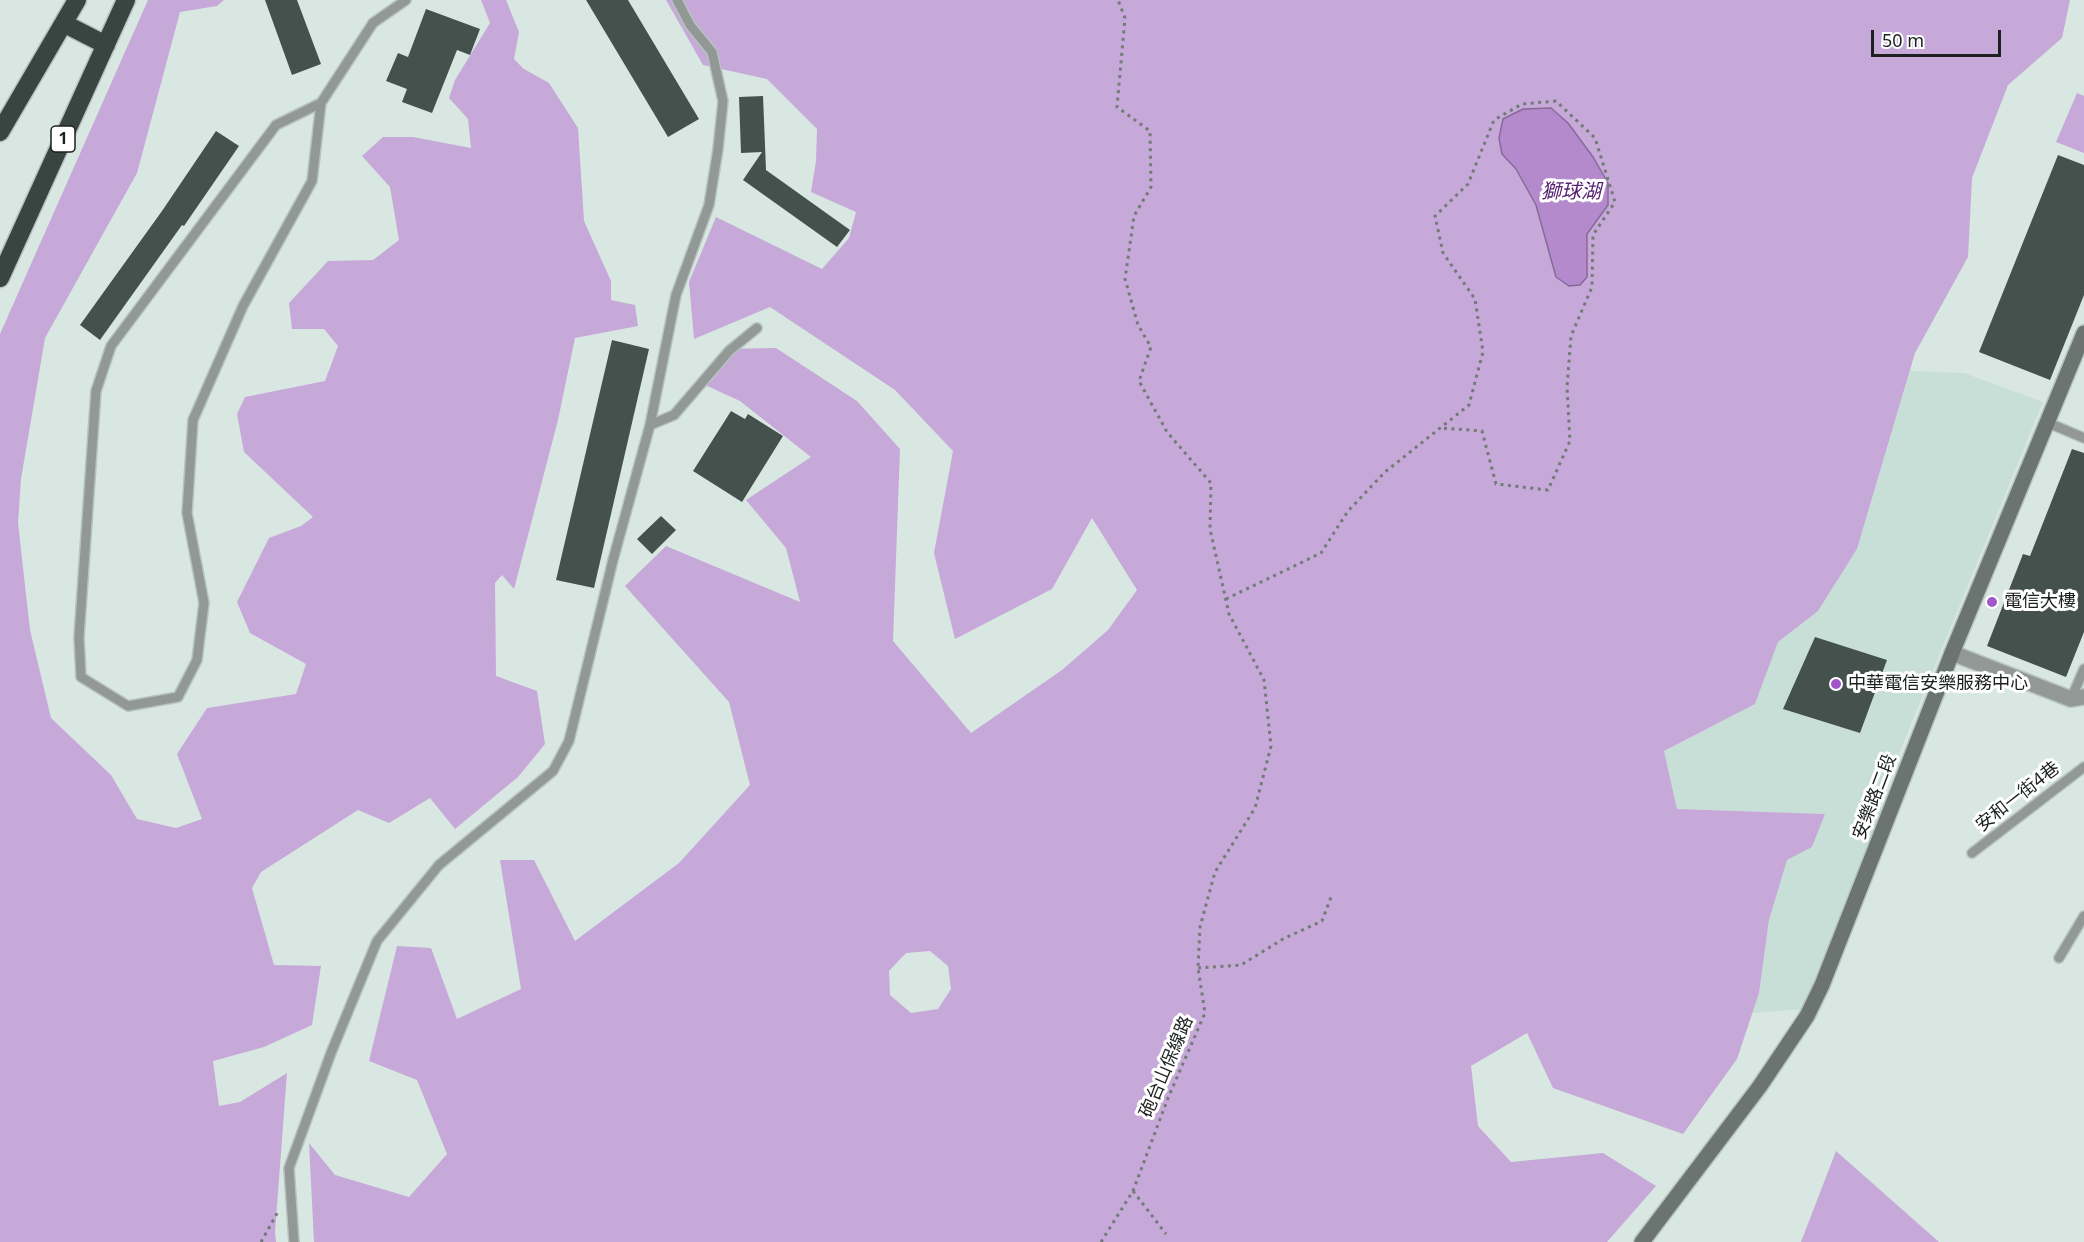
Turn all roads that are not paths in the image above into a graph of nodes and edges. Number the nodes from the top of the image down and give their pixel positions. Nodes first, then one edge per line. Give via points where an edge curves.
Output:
1 (77, 0) edge
2 (126, 0) edge
3 (406, 0) edge
4 (676, 0) edge
5 (65, 24) junction
6 (106, 45) junction
7 (321, 103) junction
8 (0, 132) edge
9 (0, 278) edge
10 (757, 328) dead end
11 (2084, 333) edge
12 (2046, 422) junction
13 (650, 425) junction
14 (2084, 438) edge
15 (1952, 652) junction
16 (2084, 669) edge
17 (2078, 698) edge
18 (2084, 766) edge
19 (1972, 853) dead end
20 (2084, 916) edge
21 (2059, 958) dead end
22 (294, 1242) edge
23 (1642, 1242) edge

1 - 5 highway
2 - 6 highway, 1
3 - 7 lane via 373,22
4 - 13 lane via 712,52 723,101 709,205 676,295
5 - 6 highway
5 - 8 highway
6 - 9 highway, 1
7 - 7 lane via 312,181 243,306 193,420 187,513 204,603 197,660 178,697 128,706 81,677 79,637 96,391 111,346 276,125
10 - 13 lane via 729,351 674,415
11 - 12 street, 安樂路二段
12 - 14 lane
12 - 15 street, 安樂路二段
13 - 22 lane via 570,741 554,771 439,866 377,941 289,1168
15 - 17 street
15 - 23 street, 安樂路二段 via 1857,900 1807,1016 1760,1086
16 - 17 lane
18 - 19 lane, 安和一街4巷
20 - 21 lane

